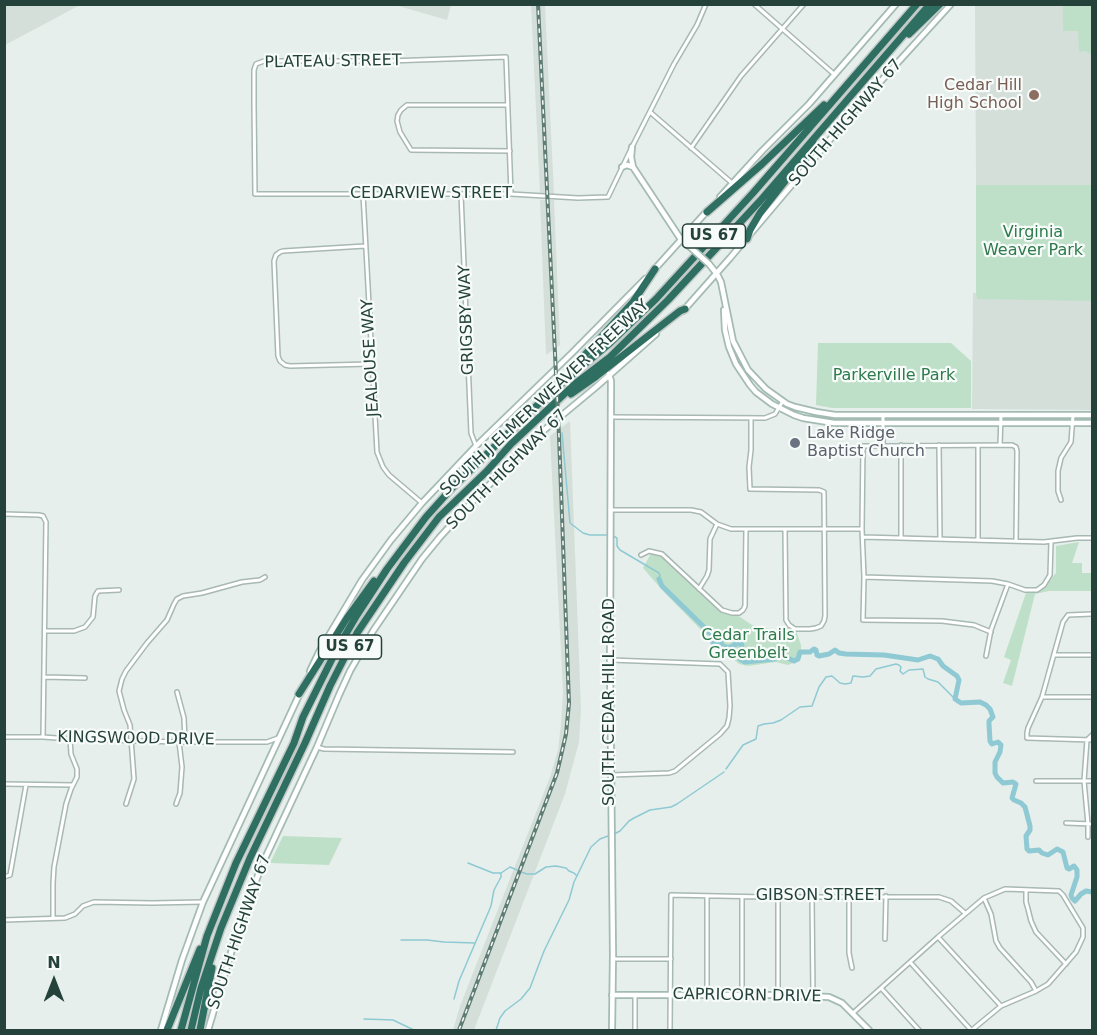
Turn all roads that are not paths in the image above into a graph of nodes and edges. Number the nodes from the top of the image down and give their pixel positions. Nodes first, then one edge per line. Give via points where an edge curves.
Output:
1 (706, 4) edge
2 (754, 4) edge
3 (804, 4) edge
4 (896, 4) edge
5 (914, 4) edge
6 (930, 4) edge
7 (940, 4) edge
8 (951, 4) edge
9 (782, 30) junction
10 (891, 49) junction
11 (835, 75) junction
12 (854, 77) junction
13 (507, 105) junction
14 (650, 112) junction
15 (834, 114) junction
16 (632, 147) junction
17 (692, 147) junction
18 (510, 151) junction
19 (633, 166) junction
20 (622, 167) junction
21 (732, 183) junction
22 (255, 194) joint
23 (363, 194) junction
24 (461, 194) junction
25 (512, 194) junction
26 (707, 213) junction
27 (671, 225) junction
28 (689, 233) junction
29 (747, 239) junction
30 (682, 241) junction
31 (365, 246) junction
32 (676, 247) junction
33 (655, 269) junction
34 (717, 274) junction
35 (725, 302) junction
36 (685, 309) junction
37 (371, 364) junction
38 (609, 374) junction
39 (562, 383) junction
40 (783, 401) junction
41 (779, 408) junction
42 (546, 411) junction
43 (835, 415) junction
44 (883, 415) junction
45 (983, 415) junction
46 (1001, 415) junction
47 (1053, 415) junction
48 (1073, 415) junction
49 (1092, 415) edge
50 (611, 417) junction
51 (751, 419) junction
52 (834, 423) junction
53 (883, 423) junction
54 (956, 423) junction
55 (1001, 423) junction
56 (1024, 423) junction
57 (1074, 423) junction
58 (1092, 423) edge
59 (883, 445) junction
60 (901, 445) junction
61 (939, 445) junction
62 (978, 445) junction
63 (1000, 445) junction
64 (476, 446) junction
65 (1061, 500) dead end
66 (422, 503) junction
67 (610, 510) junction
68 (4, 514) edge
69 (717, 524) junction
70 (746, 529) junction
71 (785, 529) junction
72 (825, 529) junction
73 (862, 529) junction
74 (862, 537) junction
75 (901, 538) junction
76 (1092, 538) edge
77 (940, 539) junction
78 (978, 540) junction
79 (1016, 541) junction
80 (1051, 542) junction
81 (641, 555) dead end
82 (387, 570) junction
83 (265, 577) dead end
84 (864, 577) junction
85 (1008, 584) junction
86 (699, 589) junction
87 (119, 590) dead end
88 (1092, 614) edge
89 (45, 631) junction
90 (991, 632) junction
91 (1054, 655) junction
92 (1092, 655) edge
93 (986, 656) dead end
94 (610, 660) junction
95 (44, 677) junction
96 (85, 678) dead end
97 (177, 692) dead end
98 (299, 694) junction
99 (1042, 697) junction
100 (1092, 697) edge
101 (1092, 735) edge
102 (4, 737) edge
103 (43, 737) junction
104 (280, 737) junction
105 (70, 739) junction
106 (1087, 740) junction
107 (1092, 740) edge
108 (131, 741) junction
109 (185, 741) junction
110 (179, 742) junction
111 (267, 742) junction
112 (317, 747) junction
113 (274, 748) junction
114 (513, 752) dead end
115 (610, 775) junction
116 (1036, 781) dead end
117 (1084, 781) junction
118 (1092, 781) edge
119 (4, 784) edge
120 (26, 784) junction
121 (73, 785) junction
122 (126, 804) dead end
123 (176, 804) dead end
124 (1066, 823) dead end
125 (1090, 824) edge
126 (1088, 837) dead end
127 (4, 877) edge
128 (1026, 890) junction
129 (707, 896) junction
130 (886, 896) junction
131 (742, 897) junction
132 (778, 897) junction
133 (812, 897) junction
134 (849, 897) junction
135 (984, 898) junction
136 (203, 902) junction
137 (965, 913) junction
138 (53, 918) junction
139 (4, 920) edge
140 (221, 928) junction
141 (207, 936) junction
142 (938, 936) junction
143 (885, 939) dead end
144 (612, 959) junction
145 (671, 959) junction
146 (910, 962) junction
147 (1065, 964) junction
148 (852, 968) dead end
149 (881, 988) junction
150 (1036, 991) junction
151 (612, 995) junction
152 (635, 995) junction
153 (671, 995) junction
154 (707, 995) junction
155 (742, 995) junction
156 (778, 995) junction
157 (813, 996) junction
158 (1001, 1006) junction
159 (853, 1013) junction
160 (161, 1030) edge
161 (167, 1030) edge
162 (181, 1030) edge
163 (191, 1030) edge
164 (200, 1030) edge
165 (208, 1030) edge
166 (612, 1030) edge
167 (635, 1030) edge
168 (670, 1030) edge
169 (869, 1030) edge
170 (919, 1030) edge
171 (972, 1030) edge

1 - 14 street
2 - 9 street
3 - 9 street
4 - 11 main road
5 - 12 highway, SOUTH J ELMER WEAVER FREEWAY / US 67
6 - 10 highway, SOUTH J ELMER WEAVER FREEWAY / US 67
7 - 10 highway
8 - 29 main road, SOUTH HIGHWAY 67
9 - 11 street
9 - 17 street via 741,76
10 - 15 highway, SOUTH J ELMER WEAVER FREEWAY / US 67
11 - 21 main road
12 - 26 highway
12 - 39 highway, SOUTH J ELMER WEAVER FREEWAY / US 67 via 656,299
13 - 18 street
13 - 18 street via 407,105 398,115 398,126 411,150
13 - 22 street, PLATEAU STREET via 506,57 264,61 256,64 254,81
14 - 16 street
14 - 17 street
15 - 29 highway via 760,213
15 - 42 highway, SOUTH J ELMER WEAVER FREEWAY / US 67 via 668,300 618,350
16 - 19 main road
16 - 20 street
17 - 21 street
18 - 25 street
19 - 20 main road
19 - 27 main road
20 - 25 street, CEDARVIEW STREET via 608,197
21 - 26 main road
22 - 23 street, CEDARVIEW STREET
23 - 24 street, CEDARVIEW STREET
23 - 31 street, JEALOUSE WAY
24 - 25 street, CEDARVIEW STREET
24 - 64 street, GRIGSBY WAY via 471,433
26 - 28 main road
27 - 28 main road
27 - 30 main road
27 - 32 main road
28 - 30 main road
29 - 34 main road, SOUTH HIGHWAY 67
30 - 32 main road
30 - 34 main road, bridge
31 - 37 street, JEALOUSE WAY
31 - 37 street via 283,251 276,255 278,356 280,362 290,366
32 - 33 main road
33 - 39 highway via 633,302
33 - 64 main road
34 - 35 main road
34 - 36 main road, SOUTH HIGHWAY 67
35 - 40 main road via 730,332 741,359 766,389
35 - 41 main road via 725,330 736,364 756,392
36 - 38 main road, SOUTH HIGHWAY 67
36 - 42 highway
37 - 66 street, JEALOUSE WAY via 379,458 389,475
38 - 50 main road, SOUTH CEDAR HILL ROAD
38 - 112 main road, SOUTH HIGHWAY 67 via 543,431 422,559 364,645
39 - 82 highway, SOUTH J ELMER WEAVER FREEWAY / US 67 via 452,488
40 - 41 street
40 - 43 main road via 803,410
41 - 51 street via 771,417
41 - 52 main road via 803,418
42 - 140 highway, SOUTH J ELMER WEAVER FREEWAY / US 67 via 440,517 357,633
43 - 44 main road
43 - 52 main road
44 - 45 main road
44 - 53 street
45 - 46 main road
45 - 54 main road via 978,420
46 - 47 main road
46 - 55 street
47 - 48 main road
47 - 56 main road via 1047,421
48 - 49 main road
48 - 57 street
50 - 51 street
50 - 67 main road, SOUTH CEDAR HILL ROAD
51 - 72 street via 750,489 824,492
52 - 53 main road
53 - 54 main road
53 - 59 street
54 - 55 main road
55 - 56 main road
55 - 63 street
56 - 57 main road
57 - 58 main road
57 - 65 street via 1071,442 1058,471
59 - 60 street
59 - 73 street via 863,446
60 - 61 street
60 - 75 street
61 - 62 street
61 - 77 street
62 - 63 street
62 - 78 street
63 - 79 street via 1016,447 1017,451
64 - 66 main road
66 - 98 main road via 362,580
67 - 69 street via 691,510
67 - 94 main road, SOUTH CEDAR HILL ROAD
68 - 89 street via 43,516 46,522
69 - 70 street
69 - 86 street via 710,538 709,570
70 - 71 street
70 - 86 street via 743,610 726,612
71 - 72 street
71 - 72 street via 785,616 795,629 810,630 821,626 825,616
72 - 73 street
73 - 74 street
74 - 75 street
74 - 84 street
75 - 77 street
76 - 80 street
77 - 78 street
78 - 79 street
79 - 80 street
80 - 85 street via 1050,575 1044,585 1030,591
81 - 86 street via 650,551 662,554
82 - 98 highway via 352,610
82 - 141 highway, SOUTH J ELMER WEAVER FREEWAY / US 67 via 315,692 236,862
83 - 108 street via 177,599 167,620 122,679 120,698
84 - 85 street
84 - 90 street via 863,620 952,622
85 - 90 street
87 - 89 street via 98,591 93,617 85,627 74,632
88 - 91 street via 1067,616
89 - 95 street
90 - 93 street
91 - 92 street
91 - 99 street
94 - 115 main road, SOUTH CEDAR HILL ROAD
94 - 115 street via 720,664 728,672 730,706 727,726 680,768 669,773
95 - 96 street
95 - 103 street
97 - 109 street
98 - 104 main road
99 - 100 street
99 - 106 street via 1027,738
101 - 106 street
102 - 103 street, KINGSWOOD DRIVE
103 - 105 street, KINGSWOOD DRIVE
104 - 111 street, KINGSWOOD DRIVE
104 - 113 main road
105 - 108 street, KINGSWOOD DRIVE
105 - 121 street via 78,773
106 - 107 street
106 - 117 street
108 - 110 street, KINGSWOOD DRIVE
108 - 122 street via 134,779
109 - 110 street, KINGSWOOD DRIVE
109 - 111 street, KINGSWOOD DRIVE
110 - 123 street via 182,767
111 - 113 street
112 - 114 street
112 - 165 main road, SOUTH HIGHWAY 67 via 249,896
113 - 136 main road
115 - 144 main road, SOUTH CEDAR HILL ROAD
116 - 117 street
117 - 118 street
117 - 125 street
119 - 120 street
120 - 121 street
120 - 127 street via 10,875
121 - 138 street via 54,867
124 - 125 street
125 - 126 street
128 - 135 street via 1005,888
128 - 147 street via 1036,932
128 - 147 street via 1059,891 1083,928 1076,952
129 - 131 street, GIBSON STREET
129 - 145 street, GIBSON STREET via 671,895
129 - 154 street
130 - 134 street, GIBSON STREET
130 - 137 street, GIBSON STREET via 939,897
130 - 143 street
131 - 132 street, GIBSON STREET
131 - 155 street
132 - 133 street, GIBSON STREET
132 - 156 street
133 - 134 street, GIBSON STREET
133 - 157 street
134 - 148 street
135 - 137 street
135 - 150 street via 996,941
136 - 138 street via 94,902 68,918
136 - 160 main road
137 - 142 street
138 - 139 street
140 - 163 highway, SOUTH J ELMER WEAVER FREEWAY / US 67
140 - 164 highway
141 - 161 highway
141 - 162 highway, SOUTH J ELMER WEAVER FREEWAY / US 67
142 - 146 street
142 - 158 street
144 - 145 street
144 - 151 main road, SOUTH CEDAR HILL ROAD
145 - 153 street
146 - 149 street
146 - 171 street
147 - 150 street via 1048,984
149 - 159 street
149 - 170 street
150 - 158 street
151 - 152 main road, CAPRICORN DRIVE
151 - 166 main road, SOUTH CEDAR HILL ROAD
152 - 153 main road, CAPRICORN DRIVE
152 - 167 street
153 - 154 main road, CAPRICORN DRIVE
153 - 168 street
154 - 155 main road, CAPRICORN DRIVE
155 - 156 main road, CAPRICORN DRIVE
156 - 157 main road, CAPRICORN DRIVE
157 - 159 main road, CAPRICORN DRIVE via 829,997
158 - 171 street
159 - 169 main road, CAPRICORN DRIVE

